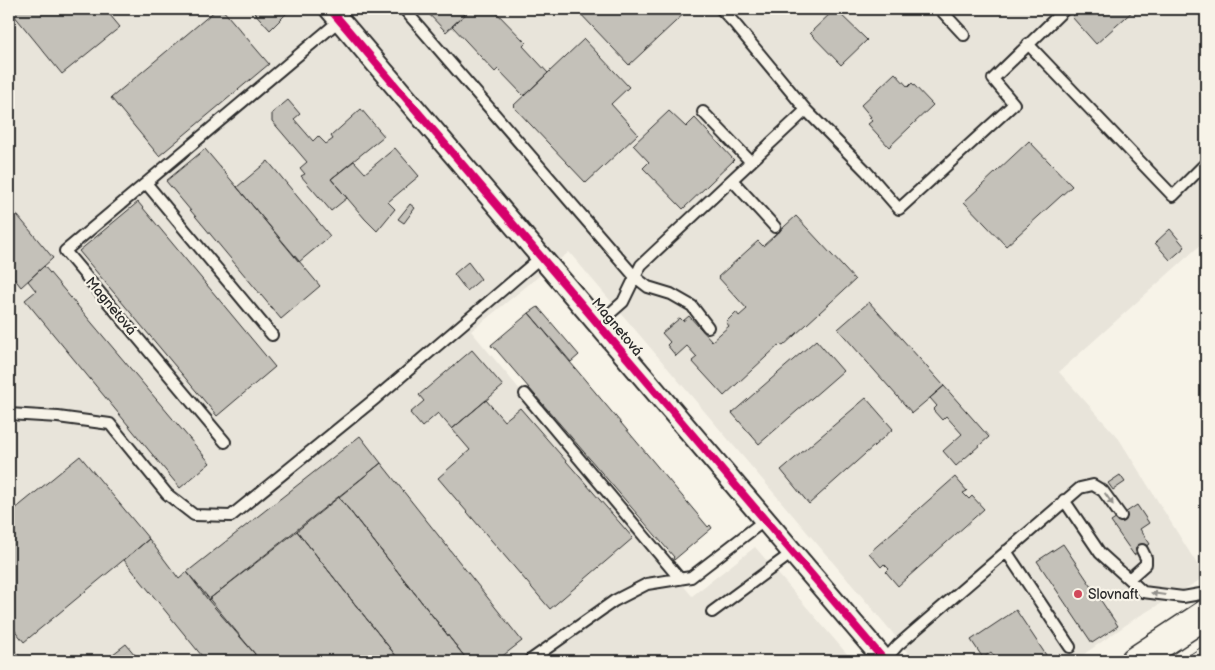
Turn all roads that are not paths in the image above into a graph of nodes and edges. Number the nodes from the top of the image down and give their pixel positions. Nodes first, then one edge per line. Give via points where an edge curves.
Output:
1 (404, 9) edge
2 (721, 9) edge
3 (940, 9) edge
4 (1065, 9) edge
5 (335, 14) edge
6 (964, 35) dead end
7 (1028, 44) junction
8 (806, 110) junction
9 (703, 112) dead end
10 (751, 162) junction
11 (1206, 163) edge
12 (732, 180) junction
13 (146, 183) junction
14 (775, 227) dead end
15 (541, 257) junction
16 (635, 277) junction
17 (598, 324) junction
18 (708, 327) dead end
19 (272, 335) dead end
20 (525, 394) dead end
21 (9, 414) edge
22 (225, 442) dead end
23 (1064, 500) junction
24 (1121, 516) dead end
25 (765, 520) junction
26 (1142, 550) dead end
27 (1006, 551) junction
28 (792, 553) junction
29 (680, 579) junction
30 (1129, 579) junction
31 (1206, 593) edge
32 (712, 612) dead end
33 (1206, 614) edge
34 (1070, 647) dead end
35 (529, 661) edge
36 (884, 661) edge
37 (1135, 661) edge

1 - 16 lane
2 - 8 lane
3 - 6 lane
4 - 7 lane
5 - 13 lane, Magnetová
5 - 15 street, Magnetová
7 - 8 lane via 993,79 1014,104 899,209
7 - 11 lane via 1173,196
8 - 10 lane
9 - 10 lane
10 - 12 lane
12 - 14 lane
12 - 16 lane via 641,265
13 - 19 lane
13 - 22 lane, Magnetová via 65,251
15 - 17 street, Magnetová
15 - 21 lane via 231,516 194,515 167,494 110,424
16 - 17 lane via 623,302
16 - 18 lane via 648,288 671,294 692,306
17 - 25 street, Magnetová
20 - 29 lane
23 -> 24 lane via 1080,488 1093,485 1103,491
23 - 27 lane
23 - 30 lane via 1100,552
25 - 28 street, Magnetová
25 - 29 lane via 691,576
26 - 30 lane via 1146,564
27 - 34 lane
27 - 36 lane via 898,645
28 - 32 lane
28 - 36 street, Magnetová
29 - 35 lane via 647,584 614,602
31 -> 30 lane via 1183,597 1143,592
33 - 37 main road

